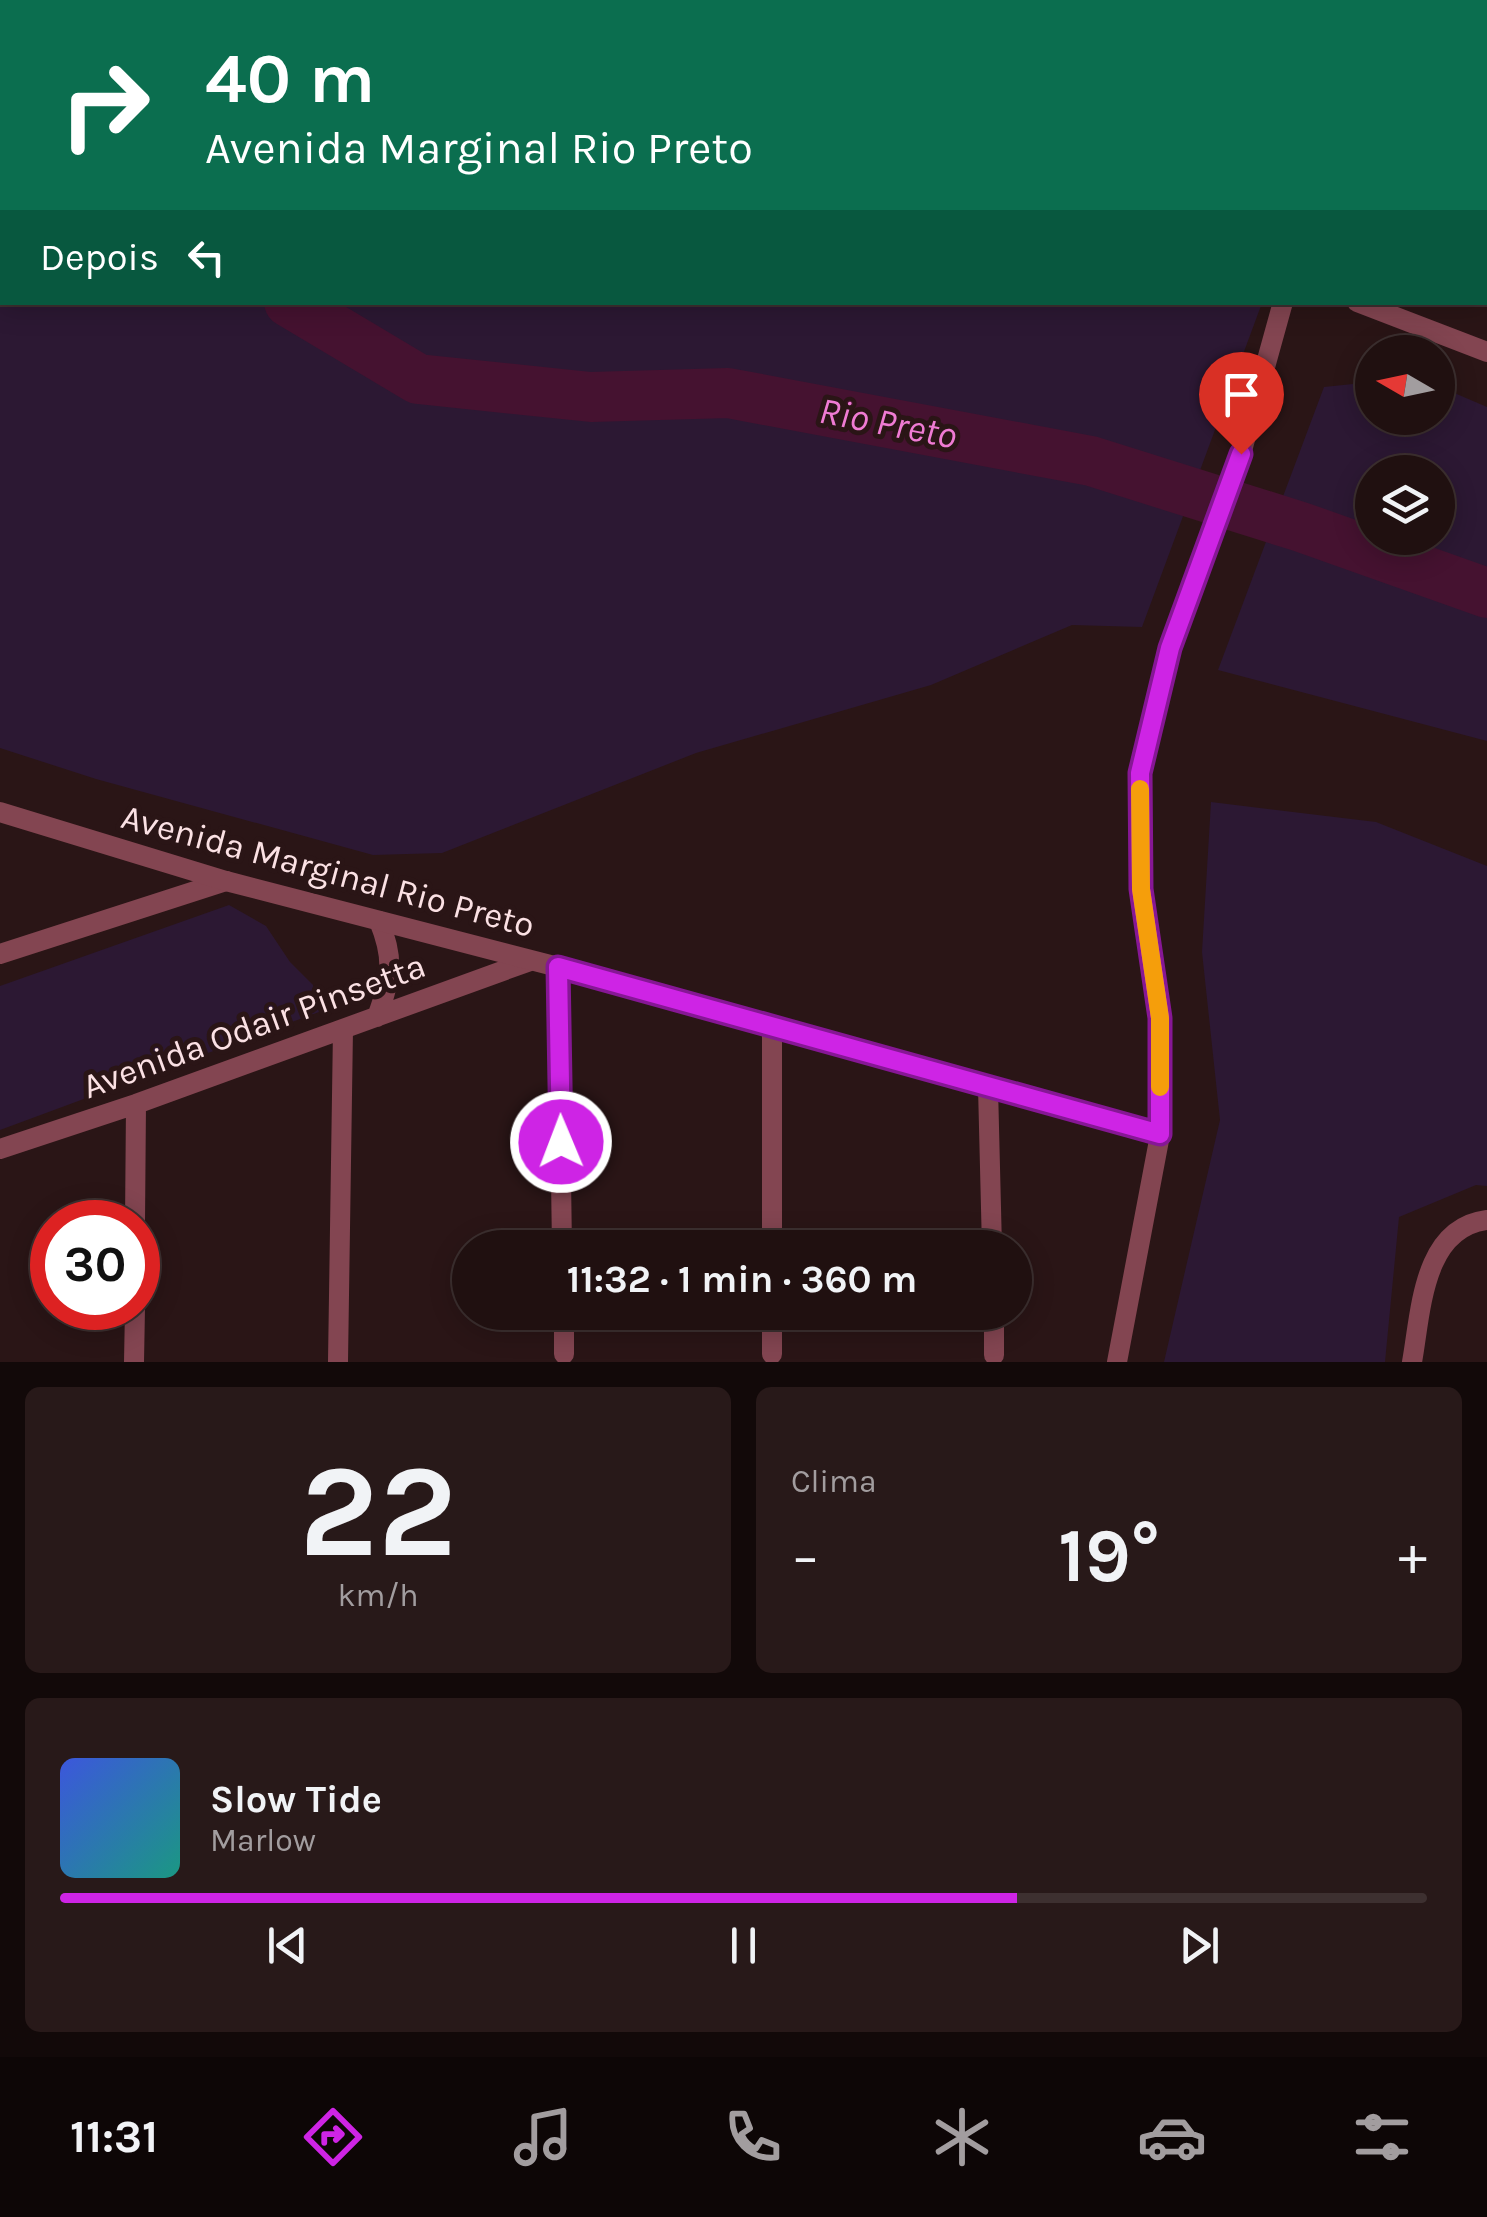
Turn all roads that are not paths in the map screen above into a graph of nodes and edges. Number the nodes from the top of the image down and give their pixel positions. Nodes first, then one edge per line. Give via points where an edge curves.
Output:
1 (1282, 305) edge
2 (1365, 305) edge
3 (1487, 352) edge
4 (0, 812) edge
5 (226, 881) junction
6 (378, 921) junction
7 (0, 954) edge
8 (530, 961) junction
9 (558, 967) junction
10 (377, 1016) junction
11 (772, 1026) junction
12 (342, 1029) junction
13 (988, 1087) junction
14 (136, 1104) junction
15 (1160, 1134) junction
16 (0, 1149) edge
17 (135, 1200) edge
18 (1487, 1220) edge
19 (562, 1230) edge
20 (772, 1230) edge
21 (992, 1230) edge
22 (135, 1330) edge
23 (564, 1330) edge
24 (772, 1330) edge
25 (994, 1330) edge
26 (564, 1354) dead end
27 (772, 1354) dead end
28 (994, 1355) dead end
29 (134, 1362) edge
30 (338, 1362) edge
31 (1117, 1362) edge
32 (1412, 1362) edge

1 - 15 street via 1241,454 1170,648 1140,773 1141,889 1160,1018
2 - 3 street
4 - 5 street, Avenida Marginal Rio Preto
5 - 6 street, Avenida Marginal Rio Preto
5 - 7 street
6 - 8 street, Avenida Marginal Rio Preto
6 - 10 street via 390,979
8 - 9 street, Avenida Marginal Rio Preto
8 - 10 street, Avenida Odair Pinsetta
9 - 11 street, Avenida Marginal Rio Preto
9 - 19 street
10 - 12 street, Avenida Odair Pinsetta
11 - 13 street, Avenida Marginal Rio Preto
11 - 20 street
12 - 14 street, Avenida Odair Pinsetta
12 - 30 street
13 - 15 street, Avenida Marginal Rio Preto
13 - 21 street
14 - 16 street, Avenida Odair Pinsetta
14 - 17 street
15 - 31 street
18 - 32 street via 1456,1232 1438,1252
22 - 29 street
23 - 26 street
24 - 27 street
25 - 28 street

